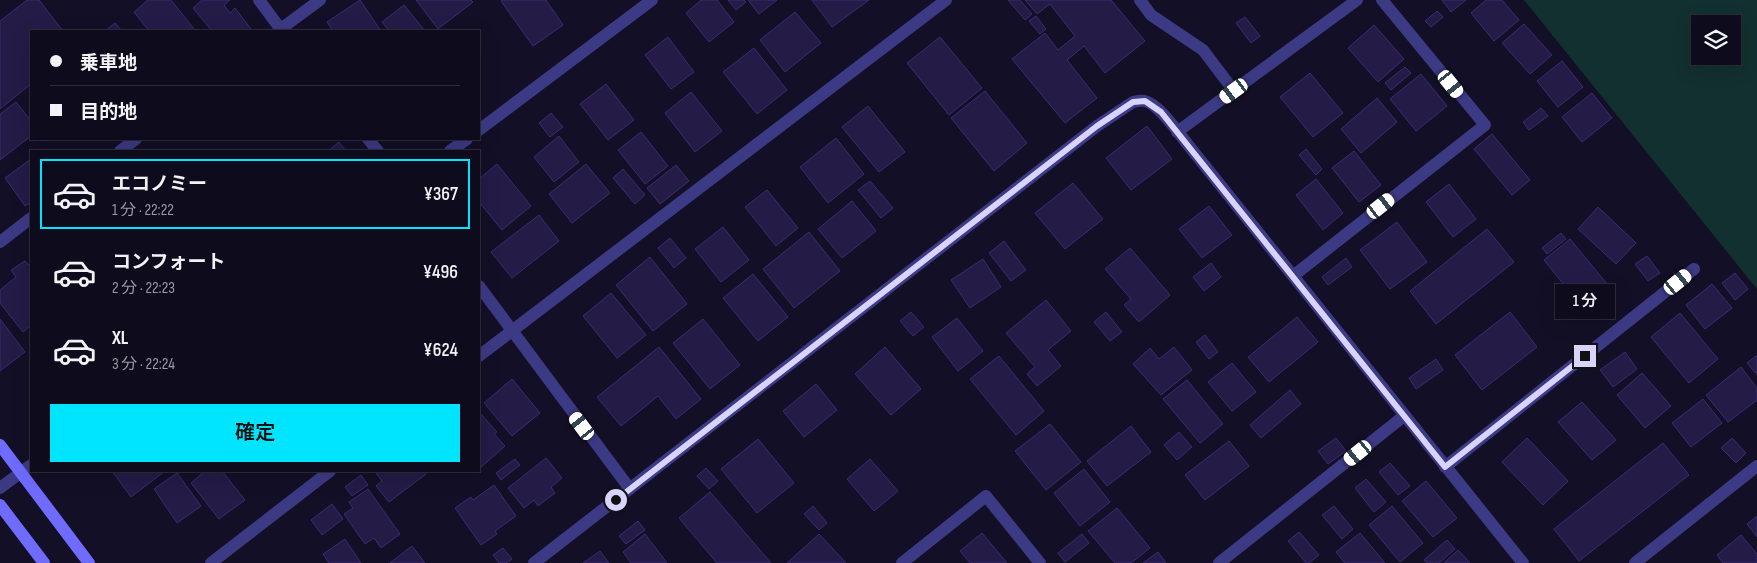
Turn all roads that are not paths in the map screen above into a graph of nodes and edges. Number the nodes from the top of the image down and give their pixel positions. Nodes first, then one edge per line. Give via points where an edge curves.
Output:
1 (259, 0) edge
2 (320, 0) edge
3 (652, 0) edge
4 (946, 0) edge
5 (1140, 0) edge
6 (1357, 0) edge
7 (1382, 0) edge
8 (279, 30) edge
9 (281, 30) edge
10 (1234, 91) junction
11 (480, 129) edge
12 (1177, 132) junction
13 (135, 140) edge
14 (369, 140) edge
15 (466, 140) edge
16 (121, 150) edge
17 (377, 150) edge
18 (451, 150) edge
19 (30, 219) edge
20 (0, 242) edge
21 (1694, 269) dead end
22 (1293, 276) junction
23 (480, 287) edge
24 (511, 331) junction
25 (480, 355) edge
26 (1404, 416) junction
27 (0, 445) edge
28 (30, 466) edge
29 (1757, 466) edge
30 (1445, 467) junction
31 (329, 472) edge
32 (20, 473) junction
33 (0, 488) edge
34 (630, 489) junction
35 (0, 505) edge
36 (44, 563) edge
37 (89, 563) edge
38 (211, 563) edge
39 (534, 563) edge
40 (902, 563) edge
41 (1040, 563) edge
42 (1219, 563) edge
43 (1523, 563) edge
44 (1635, 563) edge

1 - 8 street
2 - 9 street
3 - 11 street
4 - 24 street
5 - 10 street via 1151,15 1203,50
6 - 10 street
7 - 22 street via 1485,125
10 - 12 street
12 - 22 street
12 - 34 street via 1150,103 1133,102 1097,126
13 - 16 street
14 - 17 street
15 - 18 street
19 - 20 street
21 - 30 street
22 - 26 street
23 - 24 street
24 - 25 street
24 - 34 street
26 - 30 street
26 - 42 street
27 - 32 street
28 - 32 street
29 - 44 street
30 - 43 street
31 - 38 street
32 - 33 street
32 - 37 street
34 - 39 street
35 - 36 street
40 - 41 street via 986,496

